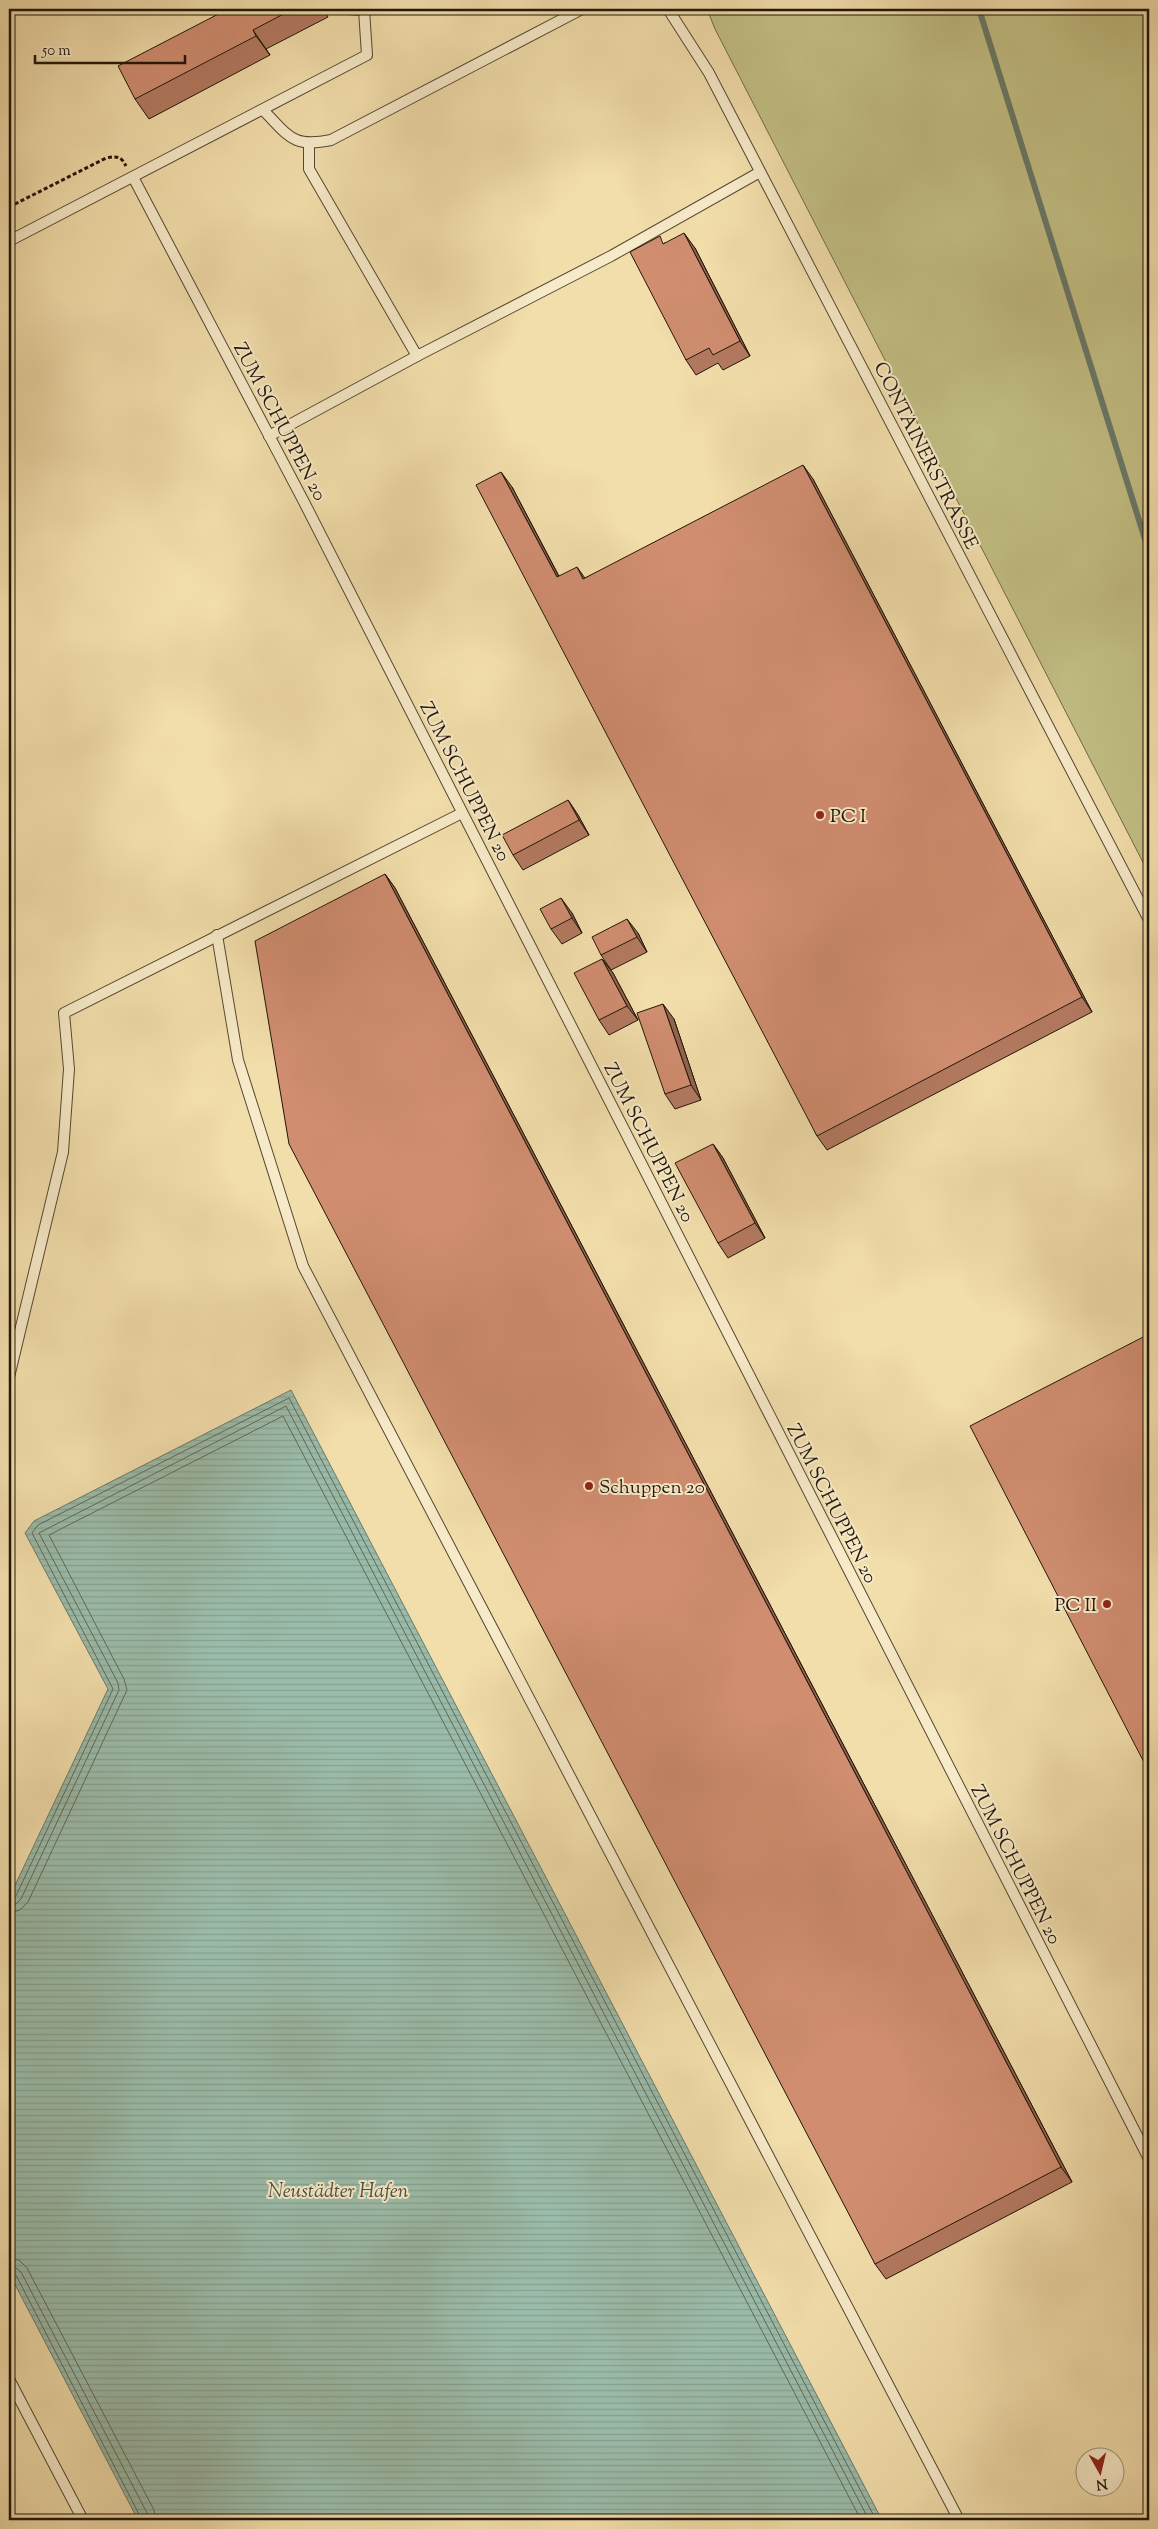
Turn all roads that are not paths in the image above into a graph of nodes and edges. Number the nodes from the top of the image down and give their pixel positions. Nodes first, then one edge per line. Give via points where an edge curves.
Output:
1 (348, 9) edge
2 (365, 9) edge
3 (582, 9) edge
4 (668, 9) edge
5 (263, 110) junction
6 (309, 145) junction
7 (760, 172) junction
8 (133, 177) junction
9 (9, 240) edge
10 (417, 356) junction
11 (269, 436) junction
12 (462, 813) junction
13 (1149, 920) edge
14 (217, 935) junction
15 (9, 1377) edge
16 (1149, 2159) edge
17 (9, 2379) edge
18 (83, 2520) edge
19 (960, 2520) edge

1 - 2 lane
2 - 5 lane via 367,55
3 - 6 lane via 331,140
4 - 7 lane, CONTAINERSTRASSE via 709,73
5 - 6 lane via 291,138
5 - 8 lane
6 - 10 lane via 309,169
7 - 10 lane via 611,256
7 - 13 lane, CONTAINERSTRASSE
8 - 9 lane
8 - 11 lane, ZUM SCHUPPEN 20
10 - 11 lane
11 - 12 lane, ZUM SCHUPPEN 20
12 - 14 lane
12 - 16 lane, ZUM SCHUPPEN 20
14 - 15 lane via 64,1013 68,1069 63,1152
14 - 19 lane via 238,1060 303,1266
17 - 18 lane

